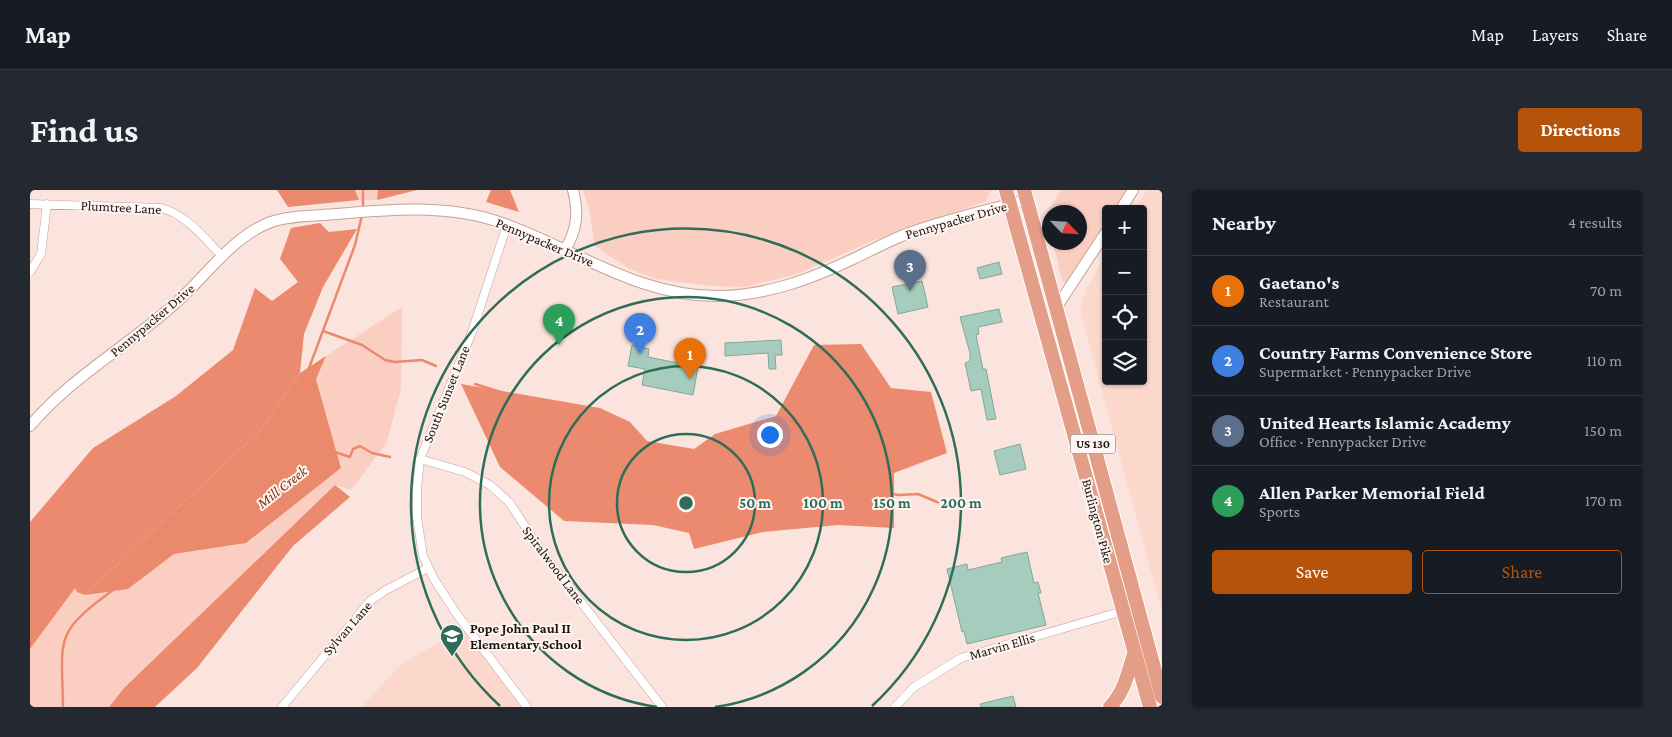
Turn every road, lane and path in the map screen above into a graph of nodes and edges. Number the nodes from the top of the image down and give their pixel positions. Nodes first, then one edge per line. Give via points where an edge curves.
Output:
1 (573, 190) edge
2 (1006, 190) edge
3 (1134, 190) edge
4 (1025, 195) edge
5 (30, 204) edge
6 (47, 204) junction
7 (1010, 204) junction
8 (1124, 205) edge
9 (508, 225) junction
10 (1102, 238) edge
11 (565, 250) junction
12 (223, 257) junction
13 (30, 272) edge
14 (1056, 308) junction
15 (30, 426) edge
16 (420, 460) junction
17 (428, 568) junction
18 (1123, 611) junction
19 (1134, 653) junction
20 (1162, 697) edge
21 (282, 707) edge
22 (527, 707) edge
23 (662, 707) edge
24 (895, 707) edge
25 (1110, 707) edge
26 (1150, 707) edge

1 - 11 street via 578,207 576,224
2 - 7 highway, Burlington Pike / US 130
3 - 8 street
4 - 7 street, Pennypacker Drive
4 - 14 highway, Burlington Pike / US 130
5 - 6 street, Plumtree Lane
6 - 12 street, Plumtree Lane via 161,208 174,212 192,225
6 - 13 street via 41,254
7 - 11 street, Pennypacker Drive via 910,233 808,279 738,295 702,296 648,286
7 - 18 highway, Burlington Pike / US 130
9 - 11 street, Pennypacker Drive
9 - 12 street, Pennypacker Drive via 469,214 432,210 300,216 268,223
9 - 16 street, South Sunset Lane via 472,332
10 - 14 street
12 - 15 street, Pennypacker Drive via 178,302 63,392
14 - 20 highway, Burlington Pike / US 130
16 - 17 street, South Sunset Lane via 417,517 420,543
16 - 23 street, Spiralwood Lane via 465,472 490,485 509,502 532,538
17 - 21 street, Sylvan Lane via 370,601
17 - 22 street, South Sunset Lane via 456,613
18 - 19 highway, Burlington Pike / US 130
18 - 24 street, Marvin Ellis via 961,658 914,686
19 - 25 highway via 1126,682
19 - 26 highway, Burlington Pike / US 130

